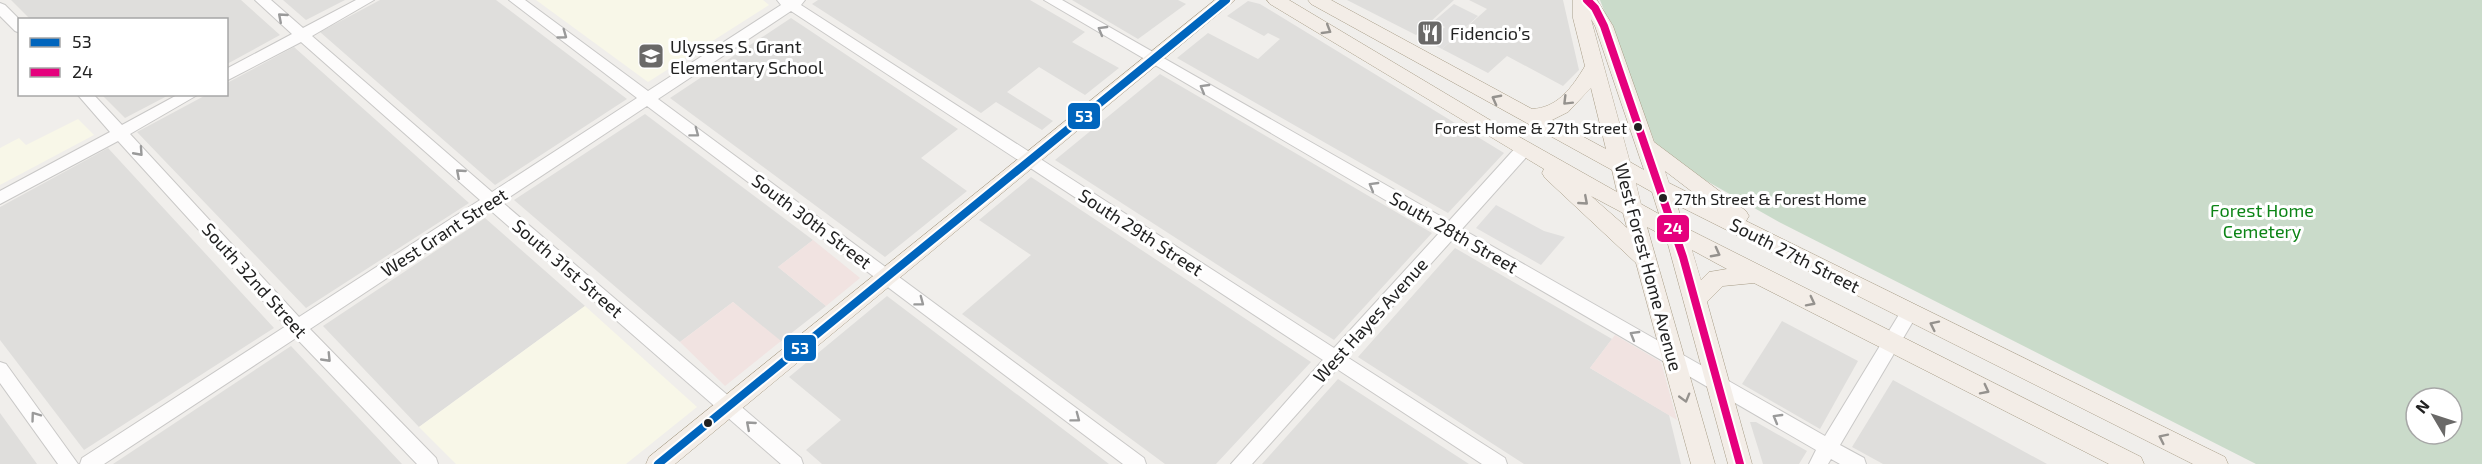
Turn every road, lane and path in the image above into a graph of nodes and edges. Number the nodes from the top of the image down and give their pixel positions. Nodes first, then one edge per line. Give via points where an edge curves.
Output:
1 (262, 0) edge
2 (367, 0) edge
3 (516, 0) edge
4 (1051, 0) edge
5 (1226, 0) edge
6 (1276, 0) edge
7 (1317, 0) edge
8 (1582, 0) edge
9 (1587, 0) edge
10 (792, 2) edge
11 (0, 8) edge
12 (18, 26) edge
13 (302, 35) junction
14 (1153, 59) junction
15 (1594, 67) junction
16 (228, 75) edge
17 (86, 96) edge
18 (188, 96) edge
19 (649, 98) junction
20 (1527, 116) junction
21 (121, 133) junction
22 (1643, 143) junction
23 (1524, 149) junction
24 (1030, 159) junction
25 (1622, 167) junction
26 (1661, 188) junction
27 (0, 198) edge
28 (492, 201) junction
29 (1634, 209) junction
30 (1674, 230) junction
31 (1450, 231) junction
32 (1790, 253) junction
33 (1647, 261) junction
34 (1759, 275) junction
35 (886, 276) junction
36 (1695, 300) junction
37 (1909, 313) junction
38 (298, 328) junction
39 (1890, 342) junction
40 (1335, 359) junction
41 (1674, 359) junction
42 (0, 369) edge
43 (1720, 386) junction
44 (728, 407) junction
45 (1827, 447) junction
46 (69, 464) edge
47 (89, 464) edge
48 (429, 464) edge
49 (658, 464) edge
50 (794, 464) edge
51 (1137, 464) edge
52 (1240, 464) edge
53 (1498, 464) edge
54 (1703, 464) edge
55 (1740, 464) edge
56 (1818, 464) edge
57 (1857, 464) edge
58 (2132, 464) edge
59 (2216, 464) edge

13 -> 1 street, South 31st Street
2 - 13 street
3 -> 19 street, South 30th Street
14 -> 4 street, South 28th Street
5 - 14 main road
6 -> 23 main road, South 27th Street
20 -> 7 main road, South 27th Street
8 - 15 main road, West Forest Home Avenue via 1582,18
9 - 22 main road, West Forest Home Avenue via 1604,26
10 - 19 street, West Grant Street
10 - 24 street, South 29th Street
11 - 12 street
13 - 16 street
28 -> 13 street, South 31st Street
14 - 24 main road
31 -> 14 street, South 28th Street
15 -> 20 main road via 1589,78 1561,108
15 - 25 main road, West Forest Home Avenue
17 - 21 street, South 32nd Street
18 - 21 street
19 - 28 street, West Grant Street
19 -> 35 street, South 30th Street
20 - 25 main road, South 27th Street
21 - 27 street
21 -> 38 street, South 32nd Street
22 - 26 main road, West Forest Home Avenue
22 - 32 main road
23 - 29 main road, South 27th Street
23 - 31 street, West Hayes Avenue
23 -> 33 main road
24 - 35 main road
24 - 40 street, South 29th Street
25 - 26 main road, South 27th Street
25 - 29 main road, West Forest Home Avenue
26 - 30 main road, West Forest Home Avenue
26 - 32 main road, South 27th Street
28 - 38 street, West Grant Street
28 - 44 street, South 31st Street
29 - 30 main road, South 27th Street
29 - 33 main road, West Forest Home Avenue
30 -> 34 main road, South 27th Street
30 - 36 main road, West Forest Home Avenue
31 - 40 street, West Hayes Avenue
41 -> 31 street, South 28th Street
32 - 37 main road, South 27th Street
33 - 41 main road, West Forest Home Avenue
34 - 36 main road via 1717,278
34 -> 39 main road, South 27th Street
35 - 44 main road
35 -> 51 street, South 30th Street
36 - 43 main road, West Forest Home Avenue
37 - 39 street
59 -> 37 main road, South 27th Street
38 - 47 street, West Grant Street
38 -> 48 street, South 32nd Street
39 - 45 street
39 -> 58 main road, South 27th Street
40 - 52 street, West Hayes Avenue
40 - 53 street, South 29th Street
41 - 43 street, South 28th Street
41 -> 54 main road, West Forest Home Avenue
46 -> 42 street
45 -> 43 street, South 28th Street
43 - 55 main road, West Forest Home Avenue
44 - 49 main road
50 -> 44 street, South 31st Street
45 - 56 street
45 - 57 street, South 28th Street

